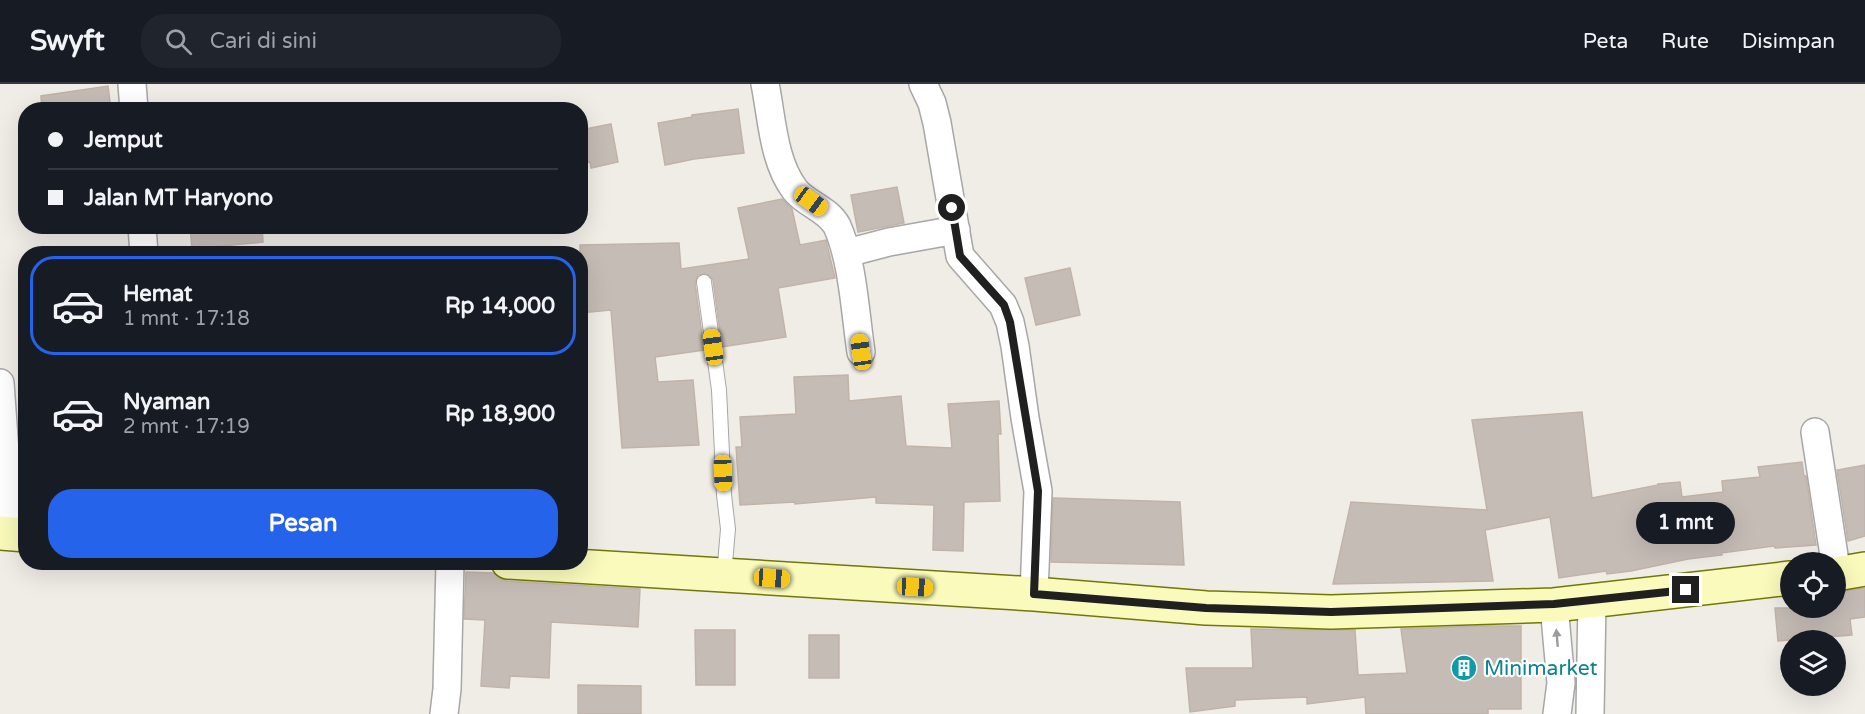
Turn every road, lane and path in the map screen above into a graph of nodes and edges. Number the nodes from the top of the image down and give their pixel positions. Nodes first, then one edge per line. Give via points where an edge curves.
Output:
1 (132, 84) edge
2 (765, 84) edge
3 (923, 84) edge
4 (133, 102) edge
5 (956, 230) junction
6 (847, 253) junction
7 (704, 282) dead end
8 (861, 352) dead end
9 (0, 383) edge
10 (1815, 432) dead end
11 (12, 534) edge
12 (1833, 552) edge
13 (588, 567) edge
14 (1865, 569) edge
15 (450, 570) edge
16 (1846, 571) edge
17 (724, 575) junction
18 (1780, 579) edge
19 (1034, 594) junction
20 (1592, 601) junction
21 (1554, 604) junction
22 (444, 714) edge
23 (1557, 714) edge
24 (1590, 714) edge

1 - 4 street
2 - 6 street via 786,176 797,192 835,223
3 - 5 street via 937,123
5 - 6 street
5 - 19 street via 960,256 1004,305 1010,322 1038,491
6 - 8 street
7 - 17 lane via 719,390 728,529
9 - 11 street
10 - 12 street
13 - 17 main road
14 - 16 main road
15 - 22 street
17 - 19 main road
18 - 20 main road
19 - 21 main road via 1206,608 1331,612
20 - 21 main road
20 - 24 street
23 -> 21 street via 1561,683

